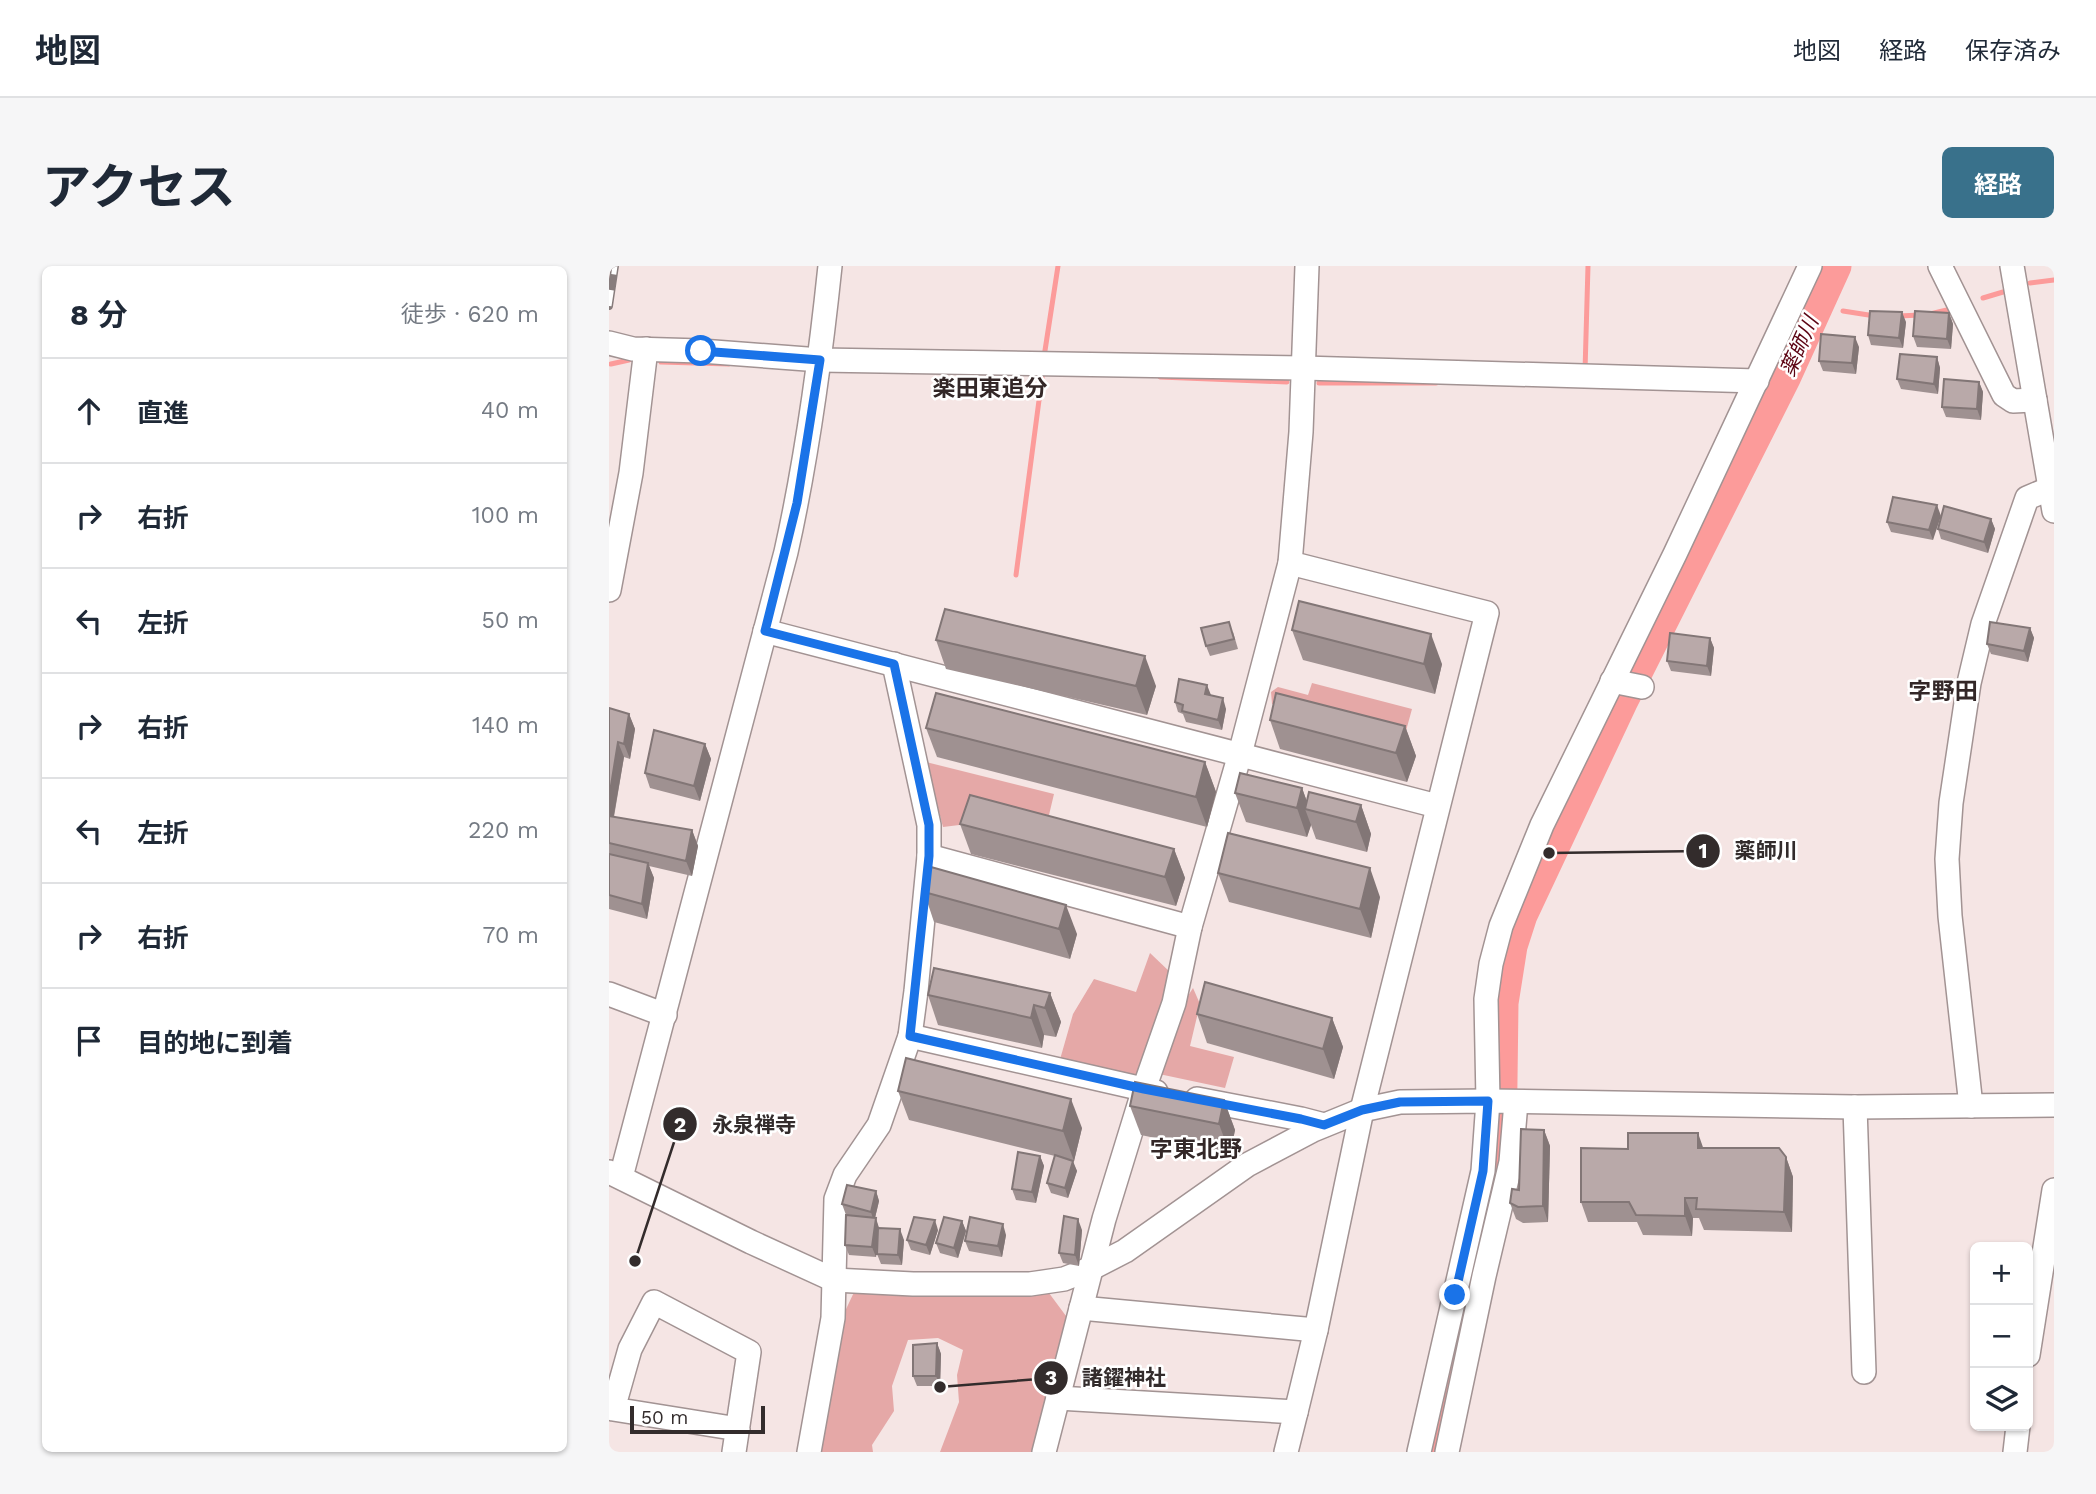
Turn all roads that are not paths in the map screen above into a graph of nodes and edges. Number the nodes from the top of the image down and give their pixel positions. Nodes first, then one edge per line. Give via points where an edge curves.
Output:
1 (830, 266) edge
2 (1307, 266) edge
3 (1810, 266) edge
4 (1940, 266) edge
5 (2012, 266) edge
6 (609, 343) edge
7 (646, 349) junction
8 (820, 360) junction
9 (1303, 368) junction
10 (1757, 381) junction
11 (2035, 400) junction
12 (2052, 500) edge
13 (1290, 564) junction
14 (609, 590) edge
15 (765, 631) junction
16 (894, 664) junction
17 (1612, 681) junction
18 (1642, 687) dead end
19 (1240, 754) junction
20 (1437, 806) junction
21 (929, 856) junction
22 (1190, 927) junction
23 (609, 994) edge
24 (665, 1015) junction
25 (910, 1036) junction
26 (1144, 1089) junction
27 (1488, 1101) junction
28 (1516, 1102) junction
29 (2054, 1105) edge
30 (1971, 1106) junction
31 (1855, 1107) junction
32 (1362, 1110) junction
33 (1324, 1125) junction
34 (615, 1174) edge
35 (2054, 1190) edge
36 (1093, 1268) junction
37 (834, 1280) junction
38 (1081, 1308) junction
39 (2033, 1323) edge
40 (1316, 1330) junction
41 (1444, 1342) junction
42 (1470, 1344) junction
43 (1864, 1371) dead end
44 (1058, 1398) junction
45 (1296, 1412) junction
46 (2017, 1431) edge
47 (736, 1441) edge
48 (809, 1452) edge
49 (1044, 1452) edge
50 (1286, 1452) edge
51 (1419, 1452) edge
52 (1447, 1452) edge
53 (2015, 1452) edge

1 - 8 street
2 - 9 street
3 - 10 street
4 - 11 street via 2004,395 2013,401
5 - 11 street
6 - 7 street
7 - 8 street
7 - 14 street via 631,473
8 - 9 street
8 - 15 street via 797,503
9 - 10 street
9 - 13 street
10 - 17 street
11 - 12 street
12 - 30 street via 2027,498 1983,624 1951,803 1949,893
13 - 19 street
13 - 20 street via 1487,613
15 - 16 street
15 - 24 street
16 - 19 street
16 - 21 street via 926,813
17 - 18 street
17 - 27 street via 1542,825 1501,926 1486,999
19 - 20 street
19 - 22 street
20 - 32 street
21 - 22 street
21 - 25 street
22 - 26 street via 1174,1003
23 - 24 street
24 - 34 street
25 - 26 street
25 - 37 street via 879,1125 839,1188
26 - 33 street
26 - 36 street
27 - 28 street
27 - 32 street via 1400,1102
27 - 41 street via 1481,1181
28 - 31 street
28 - 42 street via 1511,1162
29 - 30 street
30 - 31 street
31 - 43 street
32 - 33 street
32 - 40 street
33 - 36 street via 1247,1166
34 - 37 street
35 - 39 street
36 - 37 street via 1064,1279 1030,1284
36 - 38 street
37 - 48 street via 833,1318
38 - 40 street
38 - 44 street
40 - 45 street
41 - 42 street
41 - 51 street
42 - 52 street
44 - 45 street
44 - 49 street
45 - 50 street
46 - 53 street
47 - 47 street via 749,1352 654,1302 630,1349 613,1409

